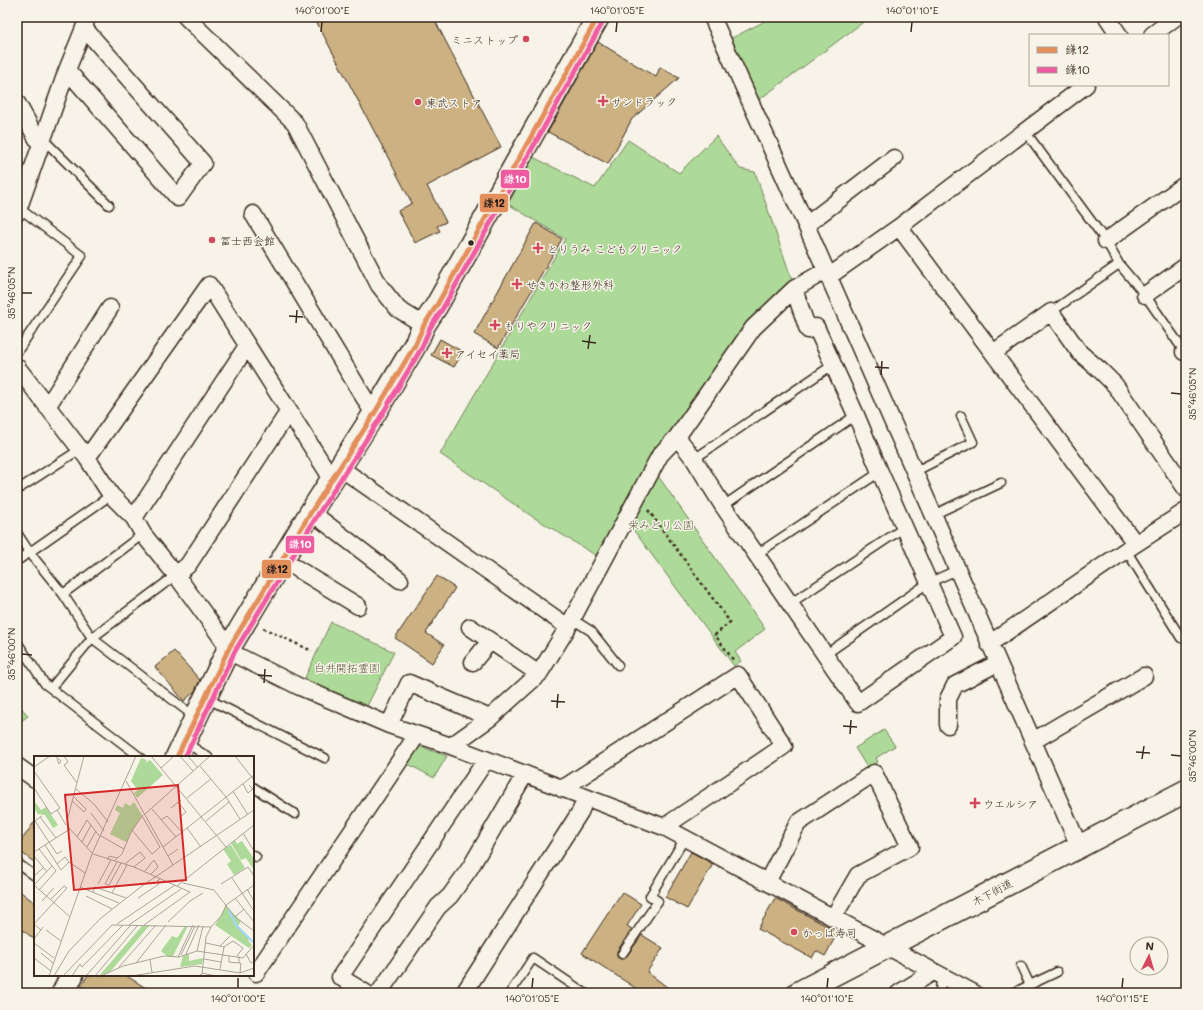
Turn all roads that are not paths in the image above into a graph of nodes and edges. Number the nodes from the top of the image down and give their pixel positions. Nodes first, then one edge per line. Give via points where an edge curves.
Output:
1 (186, 17) edge
2 (598, 17) edge
3 (712, 17) edge
4 (1107, 17) edge
5 (1176, 17) edge
6 (85, 23) edge
7 (1118, 34) edge
8 (1153, 34) edge
9 (67, 70) junction
10 (1085, 86) edge
11 (17, 103) edge
12 (1025, 131) junction
13 (42, 142) junction
14 (894, 158) dead end
15 (1186, 184) edge
16 (109, 205) dead end
17 (18, 210) edge
18 (253, 214) dead end
19 (806, 225) junction
20 (899, 227) junction
21 (1106, 241) junction
22 (1119, 264) junction
23 (1186, 266) edge
24 (827, 274) junction
25 (794, 289) junction
26 (1145, 295) junction
27 (110, 308) dead end
28 (1051, 312) junction
29 (424, 325) junction
30 (247, 346) junction
31 (17, 352) edge
32 (1185, 352) edge
33 (993, 353) junction
34 (834, 364) junction
35 (17, 367) edge
36 (47, 407) junction
37 (289, 411) junction
38 (374, 414) junction
39 (856, 415) junction
40 (961, 416) dead end
41 (677, 437) junction
42 (83, 454) junction
43 (694, 459) junction
44 (880, 472) junction
45 (914, 472) junction
46 (336, 473) junction
47 (1001, 482) dead end
48 (1186, 489) edge
49 (17, 490) edge
50 (111, 495) junction
51 (723, 506) junction
52 (1186, 511) edge
53 (311, 512) junction
54 (933, 515) junction
55 (134, 518) junction
56 (906, 527) junction
57 (17, 533) edge
58 (143, 534) junction
59 (1130, 547) junction
60 (30, 553) junction
61 (757, 554) junction
62 (283, 560) junction
63 (17, 561) edge
64 (957, 570) junction
65 (176, 574) junction
66 (400, 580) dead end
67 (928, 583) junction
68 (63, 594) junction
69 (791, 603) junction
70 (358, 606) dead end
71 (570, 623) junction
72 (470, 627) dead end
73 (92, 638) junction
74 (1181, 638) dead end
75 (490, 641) junction
76 (17, 642) edge
77 (989, 644) junction
78 (229, 648) junction
79 (826, 654) junction
80 (473, 662) dead end
81 (998, 663) junction
82 (618, 665) dead end
83 (539, 674) junction
84 (1144, 676) dead end
85 (51, 688) junction
86 (205, 698) junction
87 (196, 717) junction
88 (490, 718) junction
89 (389, 725) junction
90 (948, 725) dead end
91 (417, 735) junction
92 (1033, 741) junction
93 (451, 746) junction
94 (181, 749) edge
95 (139, 756) edge
96 (205, 756) edge
97 (325, 758) dead end
98 (486, 760) junction
99 (17, 766) edge
100 (524, 774) junction
101 (34, 779) edge
102 (254, 788) edge
103 (562, 789) junction
104 (1186, 791) edge
105 (586, 798) junction
106 (295, 814) dead end
107 (664, 828) junction
108 (685, 838) junction
109 (1079, 846) junction
110 (17, 863) edge
111 (34, 875) edge
112 (767, 882) junction
113 (833, 918) junction
114 (886, 947) junction
115 (622, 954) dead end
116 (1021, 966) dead end
117 (1057, 972) dead end
118 (256, 974) dead end
119 (937, 974) junction
120 (1030, 985) junction
121 (366, 993) edge
122 (379, 993) edge
123 (464, 993) edge
124 (510, 993) edge
125 (585, 993) edge
126 (798, 993) edge
127 (899, 993) edge
128 (940, 993) edge
129 (974, 993) edge
130 (1013, 993) edge

1 - 29 street via 296,123 379,285 398,309
2 - 29 street
3 - 19 street
4 - 7 street
5 - 8 street
6 - 9 street
6 - 9 street via 203,163 178,198
9 - 13 street
10 - 12 street
11 - 13 street
12 - 20 street
12 - 21 lane
13 - 16 lane
13 - 17 street
14 - 19 street
15 - 21 street
17 - 31 lane via 82,256
18 - 38 street
19 - 24 street
20 - 24 street
20 - 33 street
21 - 22 lane
22 - 26 lane
22 - 28 lane
23 - 26 street
24 - 25 street
24 - 45 street
25 - 34 street via 808,330 816,327
25 - 41 street via 753,328
26 - 32 lane
27 - 36 street
28 - 33 street
28 - 48 street via 1080,353 1115,385
29 - 38 street
30 - 37 street
30 - 42 street via 209,285
30 - 55 street
33 - 59 street
34 - 39 street
34 - 43 lane
35 - 36 street
36 - 42 street
37 - 46 street
37 - 65 street via 188,565
38 - 46 street
39 - 44 street
39 - 51 lane
40 - 45 lane via 973,442
41 - 43 street
41 - 71 street via 660,455
42 - 49 lane
42 - 50 street
43 - 51 street
44 - 56 street
44 - 61 lane
45 - 54 street
46 - 53 street
46 - 71 street
47 - 54 lane
50 - 55 street
50 - 60 lane
51 - 61 street
52 - 59 street
53 - 62 street
53 - 66 street
54 - 64 street
55 - 58 street
56 - 67 street
56 - 69 lane
57 - 60 lane
58 - 65 street
58 - 68 lane
59 - 74 lane
59 - 77 street
60 - 63 lane
60 - 68 lane
61 - 69 street
62 - 70 street
62 - 78 street
64 - 67 lane
64 - 77 street
65 - 73 lane
65 - 78 street
67 - 79 lane
67 - 79 street via 953,637 858,703
68 - 73 lane
69 - 79 street
71 - 82 lane via 591,631
71 - 83 street
72 - 75 street
73 - 85 lane
73 - 87 lane
75 - 80 street
75 - 83 street
76 - 85 lane via 45,684
77 - 81 street
78 - 86 street
78 - 89 street via 234,654 300,687
81 - 90 street via 955,685 948,699
81 - 92 street
83 - 88 street
84 - 92 street
85 - 95 lane
86 - 87 street
86 - 97 lane
87 - 94 street
88 - 89 street via 409,683
88 - 93 street
89 - 91 street
91 - 93 street
91 - 118 street
92 - 109 street
93 - 98 street
94 - 96 lane
98 - 100 street
98 - 121 street via 340,977
99 - 101 street
100 - 103 street
100 - 122 street via 470,868 450,896 438,907
102 - 106 lane
103 - 105 street
103 - 107 street via 738,675 784,746
104 - 109 street, 木下街道
105 - 107 street
105 - 123 street via 580,812
107 - 108 street
108 - 112 street
108 - 115 lane via 650,896 658,902
109 - 114 street, 木下街道
110 - 111 lane
112 - 113 street
112 - 113 street via 798,823 874,773 910,847 858,875
113 - 114 street
114 - 119 street
114 - 126 street, 木下街道
116 - 120 lane
117 - 120 lane
119 - 127 street
119 - 128 lane
119 - 129 street
120 - 130 lane
124 - 125 lane via 533,958

